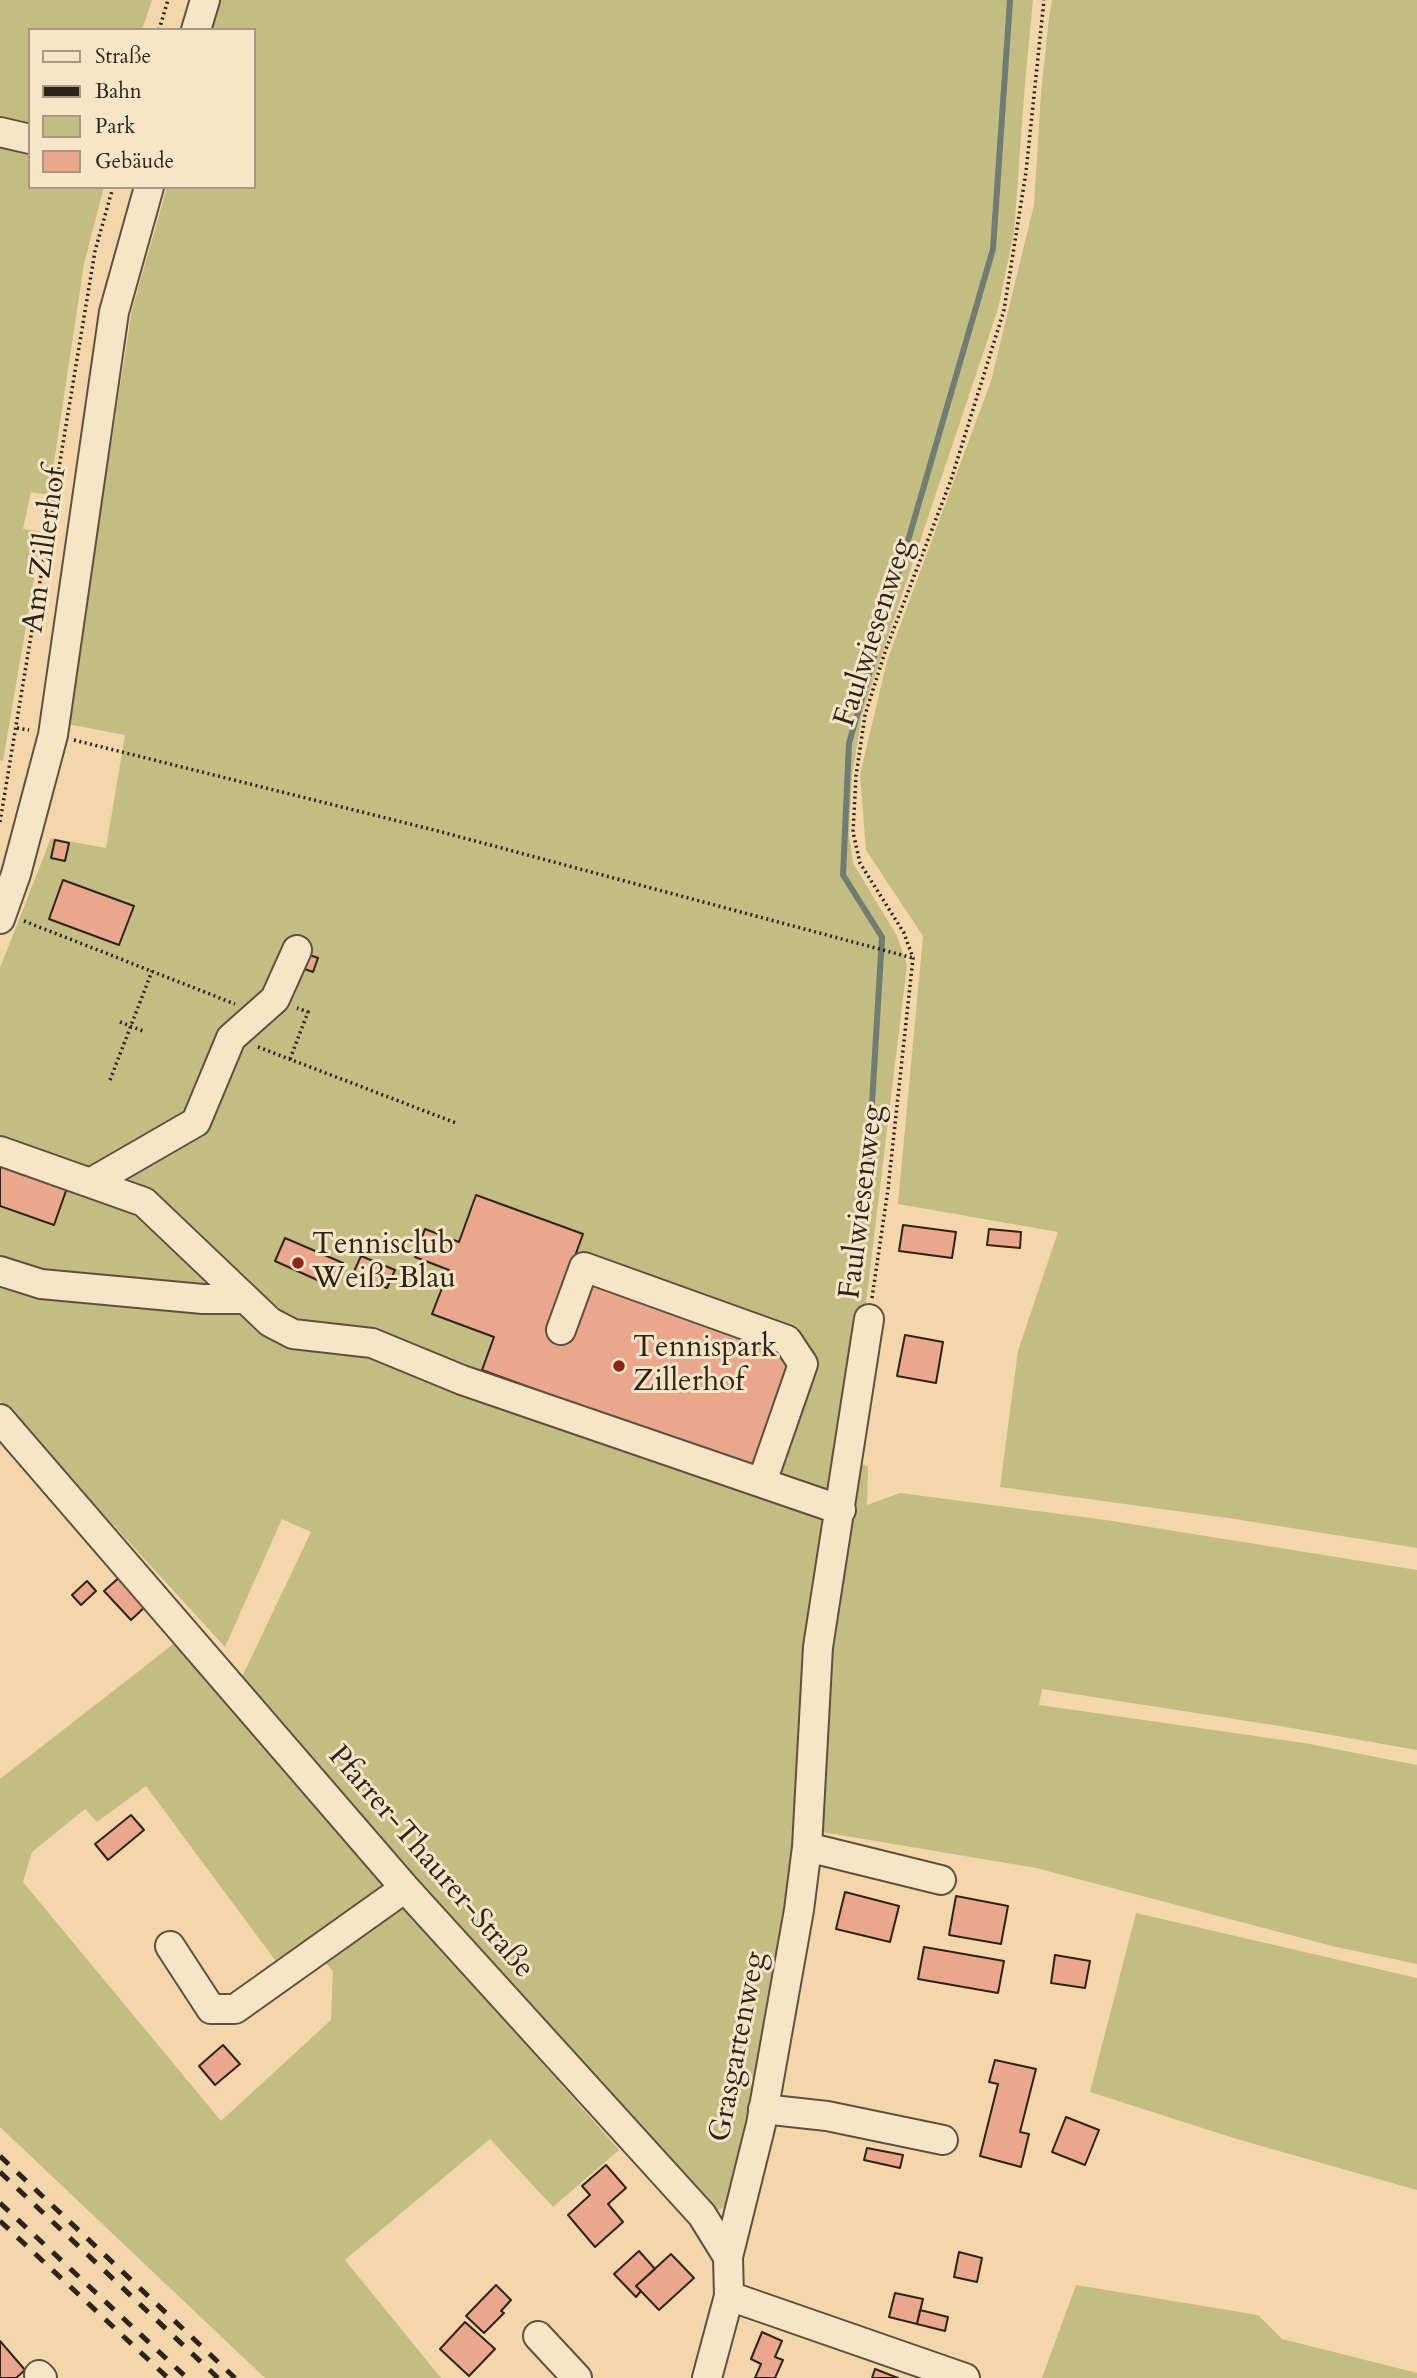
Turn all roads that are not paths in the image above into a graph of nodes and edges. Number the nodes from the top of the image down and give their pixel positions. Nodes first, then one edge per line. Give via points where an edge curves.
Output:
1 (205, 0) edge
2 (197, 28) edge
3 (0, 132) edge
4 (28, 139) edge
5 (148, 189) edge
6 (0, 919) edge
7 (297, 950) dead end
8 (0, 1151) edge
9 (92, 1182) junction
10 (0, 1271) edge
11 (246, 1299) junction
12 (869, 1319) road end
13 (561, 1330) dead end
14 (0, 1419) edge
15 (762, 1482) junction
16 (841, 1510) junction
17 (807, 1847) junction
18 (941, 1881) dead end
19 (404, 1888) junction
20 (170, 1946) dead end
21 (763, 2109) junction
22 (943, 2140) dead end
23 (728, 2257) junction
24 (729, 2296) junction
25 (538, 2336) dead end
26 (577, 2378) edge
27 (707, 2378) edge
28 (965, 2378) edge

1 - 2 street
3 - 4 street
5 - 6 street, Am Zillerhof via 114,312 53,735
7 - 9 street via 275,999 231,1038 196,1122
8 - 9 street
9 - 11 street via 144,1202
10 - 11 street via 41,1284 203,1300
11 - 15 street via 270,1322 293,1334 372,1343 462,1380
12 - 16 street, Grasgartenweg
13 - 15 street via 584,1267 787,1340 803,1364
14 - 19 street, Pfarrer-Thaurer-Straße
15 - 16 street
16 - 17 street, Grasgartenweg via 818,1647
17 - 18 street
17 - 21 street, Grasgartenweg
19 - 20 street via 235,2009 211,2009
19 - 23 street, Pfarrer-Thaurer-Straße via 702,2215
21 - 22 street via 827,2116
21 - 23 street, Grasgartenweg
23 - 24 street
24 - 27 street
24 - 28 street
25 - 26 street

